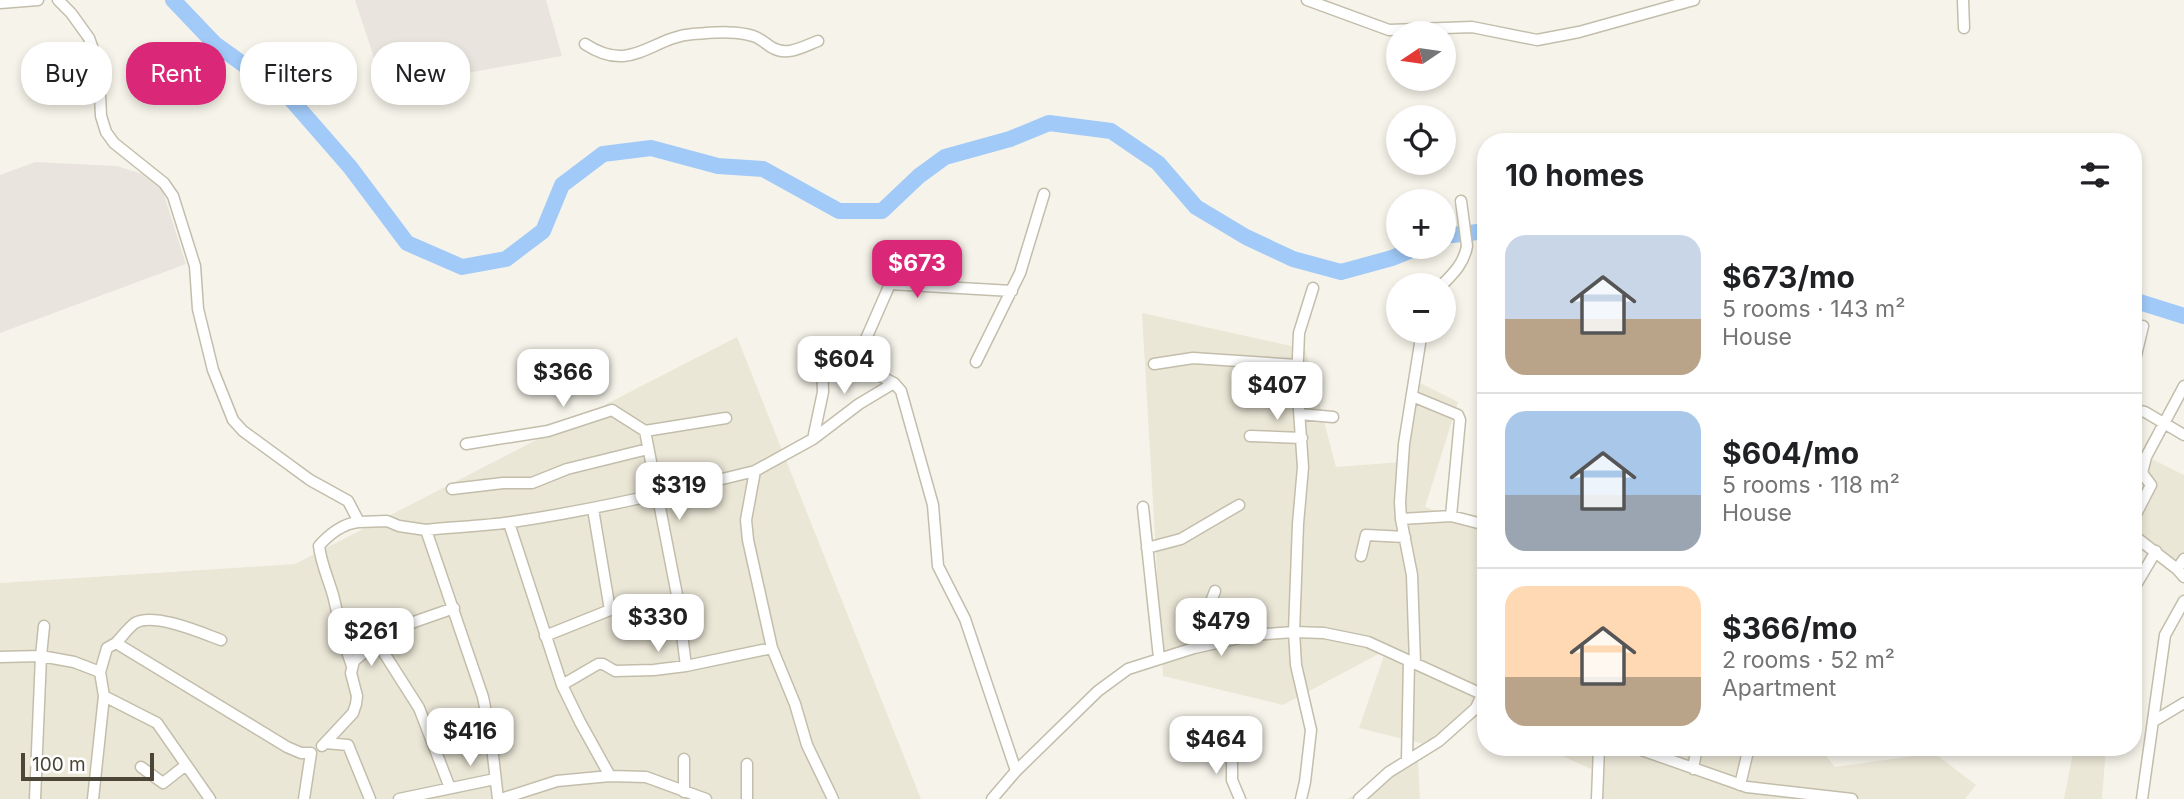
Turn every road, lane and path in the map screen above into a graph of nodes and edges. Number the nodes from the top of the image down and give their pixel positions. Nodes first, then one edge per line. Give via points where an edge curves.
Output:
1 (38, 0) edge
2 (58, 0) edge
3 (1307, 0) edge
4 (1694, 0) edge
5 (1963, 0) edge
6 (0, 3) edge
7 (1964, 28) dead end
8 (818, 41) dead end
9 (585, 44) dead end
10 (1044, 194) dead end
11 (1461, 204) dead end
12 (1455, 273) edge
13 (1313, 288) dead end
14 (1012, 291) junction
15 (2143, 326) dead end
16 (2142, 330) edge
17 (1420, 343) edge
18 (976, 362) dead end
19 (855, 364) junction
20 (1154, 364) dead end
21 (1297, 365) junction
22 (894, 383) junction
23 (2184, 386) edge
24 (1412, 396) junction
25 (2142, 411) edge
26 (1300, 414) junction
27 (726, 418) dead end
28 (1333, 418) dead end
29 (2164, 423) junction
30 (645, 431) junction
31 (2184, 435) edge
32 (1250, 436) dead end
33 (1302, 438) junction
34 (813, 439) junction
35 (466, 444) dead end
36 (648, 449) junction
37 (2142, 468) edge
38 (755, 471) junction
39 (2142, 473) edge
40 (452, 489) dead end
41 (658, 496) junction
42 (2142, 502) edge
43 (1239, 505) dead end
44 (1143, 507) dead end
45 (593, 509) junction
46 (1451, 516) junction
47 (1401, 519) junction
48 (359, 522) junction
49 (509, 523) junction
50 (1477, 523) edge
51 (426, 530) junction
52 (1405, 537) junction
53 (2142, 541) edge
54 (1147, 548) junction
55 (2156, 551) junction
56 (1361, 556) dead end
57 (2182, 568) edge
58 (2142, 575) edge
59 (1215, 591) dead end
60 (2184, 601) edge
61 (454, 608) junction
62 (44, 626) dead end
63 (1294, 632) junction
64 (545, 636) junction
65 (221, 640) dead end
66 (377, 642) junction
67 (116, 643) junction
68 (772, 648) junction
69 (1194, 648) junction
70 (41, 656) junction
71 (0, 657) edge
72 (1159, 658) junction
73 (1412, 662) junction
74 (352, 666) junction
75 (686, 667) junction
76 (100, 672) junction
77 (562, 685) junction
78 (1477, 689) edge
79 (104, 696) junction
80 (2184, 704) edge
81 (1477, 706) edge
82 (2154, 721) junction
83 (325, 743) junction
84 (1232, 743) dead end
85 (311, 753) junction
86 (1599, 756) edge
87 (1658, 756) edge
88 (1695, 756) edge
89 (1747, 756) edge
90 (684, 759) dead end
91 (1407, 760) junction
92 (747, 764) dead end
93 (186, 765) junction
94 (141, 767) dead end
95 (1693, 769) junction
96 (1016, 771) junction
97 (610, 775) junction
98 (495, 779) junction
99 (1740, 785) junction
100 (450, 788) junction
101 (684, 792) junction
102 (1762, 794) edge
103 (35, 799) edge
104 (93, 799) edge
105 (209, 799) edge
106 (304, 799) edge
107 (370, 799) edge
108 (399, 799) edge
109 (499, 799) edge
110 (706, 799) edge
111 (747, 799) edge
112 (833, 799) edge
113 (992, 799) edge
114 (1240, 799) edge
115 (1301, 799) edge
116 (1359, 799) edge
117 (1597, 799) edge
118 (1852, 799) edge
119 (2142, 799) edge

1 - 6 street
2 - 48 street via 89,38 106,132 173,196 195,266 198,309 213,370 233,420 310,480 348,501
3 - 4 street via 1389,30 1472,27 1537,40
5 - 7 street
8 - 9 street via 780,52 750,35 693,34 635,54 610,56
10 - 14 street
11 - 12 street via 1467,246
13 - 21 street via 1299,333
14 - 18 street
14 - 19 street via 890,284
15 - 16 street
17 - 24 street
19 - 22 street
19 - 34 street via 833,353 824,356
20 - 21 street via 1193,358
21 - 26 street
22 - 34 street
22 - 96 street via 905,400 933,505 938,566 965,619
23 - 29 street
24 - 46 street via 1458,415 1460,420
24 - 47 street via 1404,444
25 - 29 street
26 - 28 street
26 - 33 street
27 - 30 street
29 - 31 street
29 - 37 street
30 - 35 street via 612,410 548,431
30 - 36 street
32 - 33 street
33 - 63 street
34 - 38 street
36 - 40 street via 566,469 532,483
36 - 41 street
38 - 41 street
38 - 68 street via 746,520
39 - 42 street via 2151,485
41 - 45 street
41 - 75 street
43 - 54 street via 1181,539
44 - 54 street
45 - 49 street
45 - 64 street via 610,610
46 - 47 street
46 - 50 street
47 - 52 street
48 - 51 street via 387,521
48 - 74 street via 350,522 319,546
49 - 51 street
49 - 64 street
51 - 61 street
52 - 56 street via 1366,536
52 - 73 street via 1412,575
53 - 55 street
54 - 72 street
55 - 57 street
55 - 58 street
59 - 69 street
60 - 82 street via 2165,635
61 - 66 street via 400,626
61 - 98 street via 483,697
62 - 70 street
63 - 69 street via 1253,635
63 - 73 street via 1368,642
63 - 115 street via 1296,665 1311,730
64 - 77 street
65 - 67 street via 182,626 142,620
66 - 74 street
66 - 100 street via 419,708
67 - 76 street via 107,648
67 - 85 street via 287,747
68 - 75 street
68 - 112 street via 807,745
69 - 72 street
70 - 71 street
70 - 76 street
70 - 103 street
72 - 96 street via 1111,679
73 - 78 street
73 - 91 street
74 - 83 street via 356,705
75 - 77 street via 615,671 598,664
76 - 79 street
77 - 97 street
79 - 93 street via 157,723
79 - 104 street
80 - 82 street
81 - 91 street via 1439,741
82 - 119 street
83 - 85 street
83 - 107 street via 348,745
84 - 114 street via 1232,780
85 - 106 street
86 - 117 street
87 - 95 street
88 - 95 street
89 - 99 street
90 - 101 street
91 - 116 street
92 - 111 street
93 - 94 street via 163,783
93 - 105 street
95 - 99 street
96 - 113 street
97 - 101 street via 646,777
97 - 109 street via 557,781
98 - 100 street
98 - 109 street
99 - 102 street
100 - 108 street
101 - 110 street
102 - 118 street

